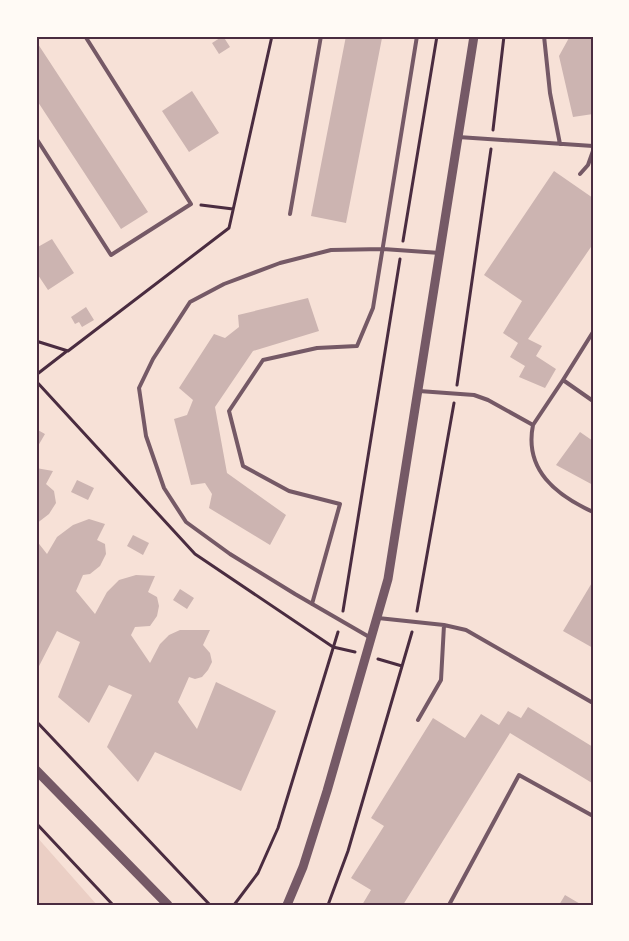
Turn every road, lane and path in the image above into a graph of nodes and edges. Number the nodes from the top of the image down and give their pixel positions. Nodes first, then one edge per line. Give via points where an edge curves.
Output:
1 (84, 36) edge
2 (272, 36) edge
3 (321, 36) edge
4 (417, 36) edge
5 (437, 36) edge
6 (474, 36) edge
7 (504, 36) edge
8 (544, 36) edge
9 (458, 137) junction
10 (36, 138) edge
11 (492, 139) junction
12 (560, 144) junction
13 (593, 146) edge
14 (593, 151) edge
15 (580, 174) dead end
16 (191, 204) junction
17 (233, 209) junction
18 (290, 214) dead end
19 (383, 249) junction
20 (402, 250) junction
21 (440, 253) junction
22 (593, 332) edge
23 (36, 340) edge
24 (68, 351) junction
25 (36, 375) edge
26 (563, 380) junction
27 (419, 391) junction
28 (456, 393) junction
29 (593, 400) edge
30 (533, 425) junction
31 (593, 512) edge
32 (312, 604) junction
33 (377, 618) junction
34 (342, 621) junction
35 (416, 622) junction
36 (444, 625) junction
37 (371, 638) junction
38 (593, 703) edge
39 (418, 720) dead end
40 (36, 721) edge
41 (36, 770) edge
42 (593, 816) edge
43 (36, 822) edge
44 (113, 905) edge
45 (168, 905) edge
46 (210, 905) edge
47 (234, 905) edge
48 (287, 905) edge
49 (328, 905) edge
50 (448, 905) edge

1 - 16 lane
2 - 17 path
3 - 18 lane
4 - 19 lane
5 - 20 path
6 - 9 street
7 - 11 path
8 - 12 lane
9 - 11 lane
9 - 21 street
10 - 16 lane via 112,255
11 - 12 lane
11 - 28 path
12 - 13 lane
14 - 15 lane via 588,165
16 - 17 path
17 - 24 path via 229,228
19 - 20 lane
19 - 32 lane via 372,308 357,346 317,348 263,360 229,411 243,466 289,491 340,504
19 - 32 lane via 331,250 297,259 224,284 190,302 153,359 140,388 146,436 164,488 186,522 230,554
20 - 21 lane
20 - 34 path
21 - 27 street
22 - 26 lane
23 - 24 path
24 - 25 path
26 - 29 lane
26 - 30 lane
27 - 28 lane
27 - 33 street via 388,579
28 - 30 lane via 488,400
28 - 35 path
30 - 31 lane via 532,450 544,479 567,499
32 - 34 lane
33 - 35 lane
33 - 37 street
34 - 37 lane
34 - 47 path via 278,828 258,873
35 - 36 lane
35 - 49 path via 348,852
36 - 38 lane via 466,630
36 - 39 lane via 441,680
37 - 48 street via 327,792
40 - 46 path
41 - 45 street
42 - 50 lane via 519,775
43 - 44 path

